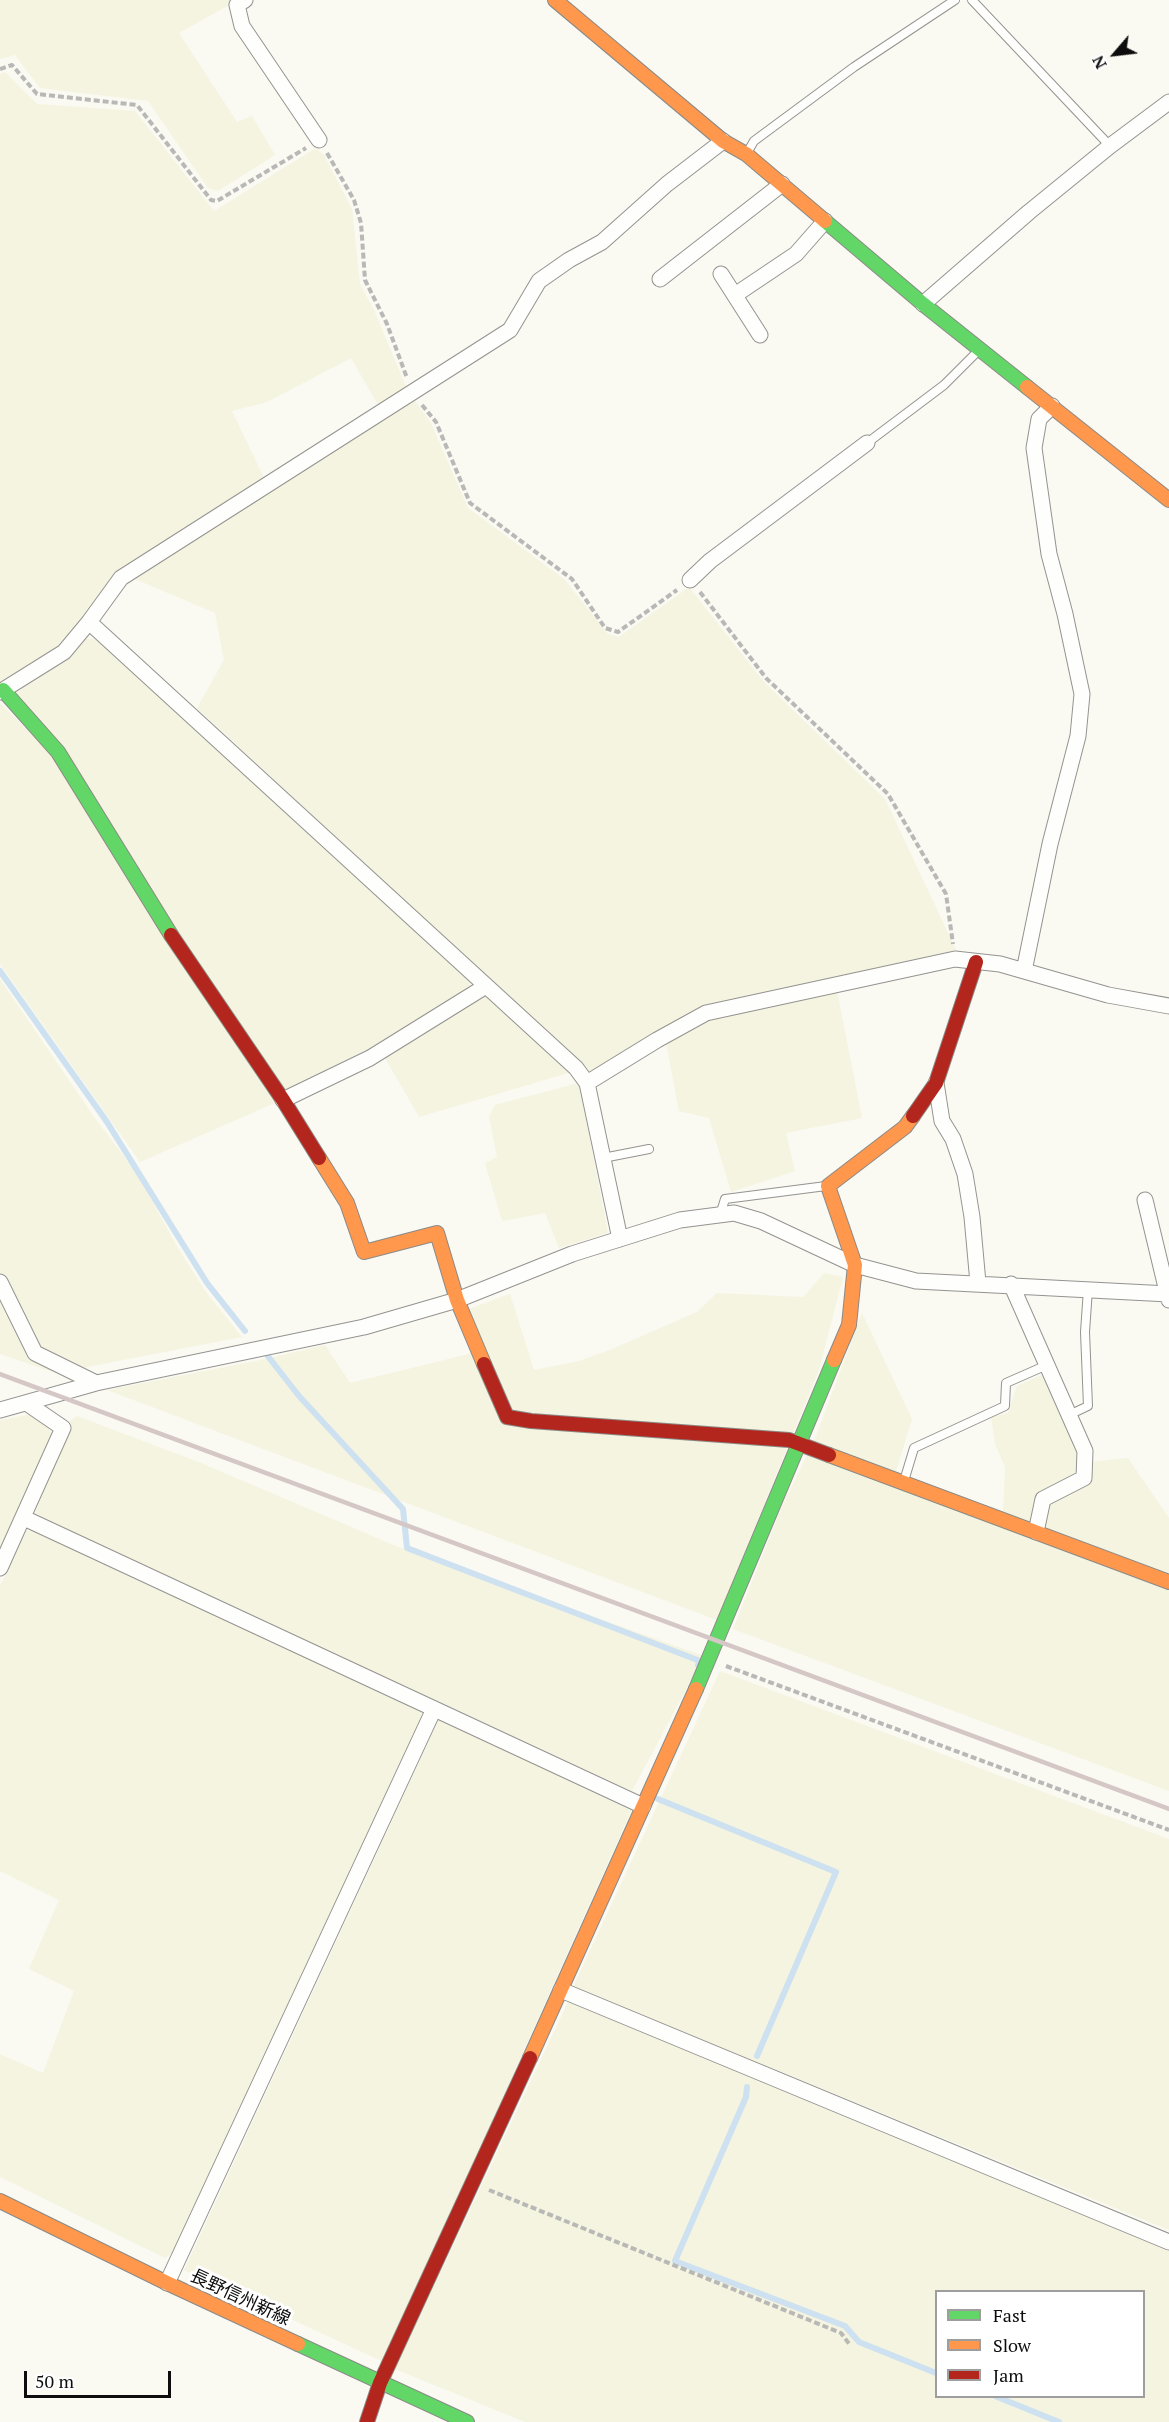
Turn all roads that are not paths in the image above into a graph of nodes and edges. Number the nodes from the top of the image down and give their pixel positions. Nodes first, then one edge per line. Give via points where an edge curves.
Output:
1 (245, 0) edge
2 (555, 0) edge
3 (955, 0) edge
4 (972, 0) edge
5 (1169, 102) edge
6 (319, 140) road end
7 (723, 141) junction
8 (1110, 146) junction
9 (746, 154) junction
10 (782, 184) junction
11 (825, 221) junction
12 (721, 274) dead end
13 (660, 279) dead end
14 (735, 295) junction
15 (923, 304) junction
16 (760, 335) dead end
17 (979, 350) junction
18 (1052, 406) junction
19 (867, 443) joint
20 (1169, 500) edge
21 (690, 580) road end
22 (88, 622) junction
23 (2, 691) edge
24 (976, 962) junction
25 (1024, 971) junction
26 (486, 986) junction
27 (1169, 1006) edge
28 (586, 1083) junction
29 (936, 1083) junction
30 (282, 1100) junction
31 (649, 1149) dead end
32 (603, 1158) junction
33 (828, 1186) junction
34 (1145, 1200) dead end
35 (720, 1215) junction
36 (620, 1239) junction
37 (855, 1265) junction
38 (0, 1282) edge
39 (978, 1282) junction
40 (1011, 1284) junction
41 (1088, 1289) junction
42 (1168, 1296) edge
43 (458, 1300) junction
44 (1047, 1365) junction
45 (96, 1383) junction
46 (28, 1404) junction
47 (0, 1410) edge
48 (1069, 1415) junction
49 (800, 1444) junction
50 (904, 1483) junction
51 (24, 1518) junction
52 (1036, 1532) junction
53 (0, 1569) edge
54 (1169, 1582) edge
55 (434, 1708) junction
56 (643, 1806) junction
57 (561, 1990) junction
58 (0, 2201) edge
59 (1169, 2242) edge
60 (167, 2283) junction
61 (380, 2384) junction
62 (367, 2422) edge
63 (467, 2422) edge

1 - 6 street via 237,5 242,26
2 - 7 street
3 - 9 lane via 854,67 754,141
4 - 8 lane
5 - 8 street
7 - 9 street
7 - 22 street via 602,242 539,281 510,330 121,578
8 - 15 street
9 - 10 street
10 - 11 street
10 - 13 street
11 - 14 street via 796,255
11 - 15 street
12 - 14 street
14 - 16 street
15 - 17 street
17 - 18 street
17 - 19 lane via 944,385
18 - 20 street
18 - 25 street via 1039,419 1034,448 1049,554 1082,694 1078,736 1050,844
19 - 21 street
22 - 23 street via 64,652
22 - 26 street
23 - 30 street via 58,752 172,936
24 - 25 street
24 - 28 street via 955,959 706,1013
24 - 29 street
25 - 27 street via 1108,995
26 - 28 street via 576,1068
26 - 30 street via 370,1058
28 - 32 street
29 - 33 street via 905,1127
29 - 39 street via 942,1122 953,1139 965,1174
30 - 43 street via 347,1203 364,1252 436,1233
31 - 32 lane
32 - 36 street
33 - 35 lane via 725,1199
33 - 37 street
34 - 42 street
35 - 36 street via 680,1220
35 - 37 street via 734,1213 761,1221
36 - 43 street
37 - 39 street via 916,1281
37 - 49 street via 849,1325
38 - 45 street via 35,1353
39 - 40 street
40 - 41 street
40 - 44 street
41 - 42 street
41 - 48 lane via 1088,1406
43 - 45 street via 364,1327
43 - 49 street via 507,1417
44 - 48 street
44 - 50 lane via 1006,1383 1005,1406 914,1448
45 - 46 street
46 - 47 street
46 - 51 street via 63,1428
48 - 52 street via 1085,1451 1084,1478 1043,1499
49 - 50 street
49 - 56 street
50 - 52 street
51 - 53 street
51 - 55 street
52 - 54 street
55 - 56 street
55 - 60 street
56 - 57 street
57 - 59 street
57 - 61 street
58 - 60 street, 長野信州新線
60 - 61 street, 長野信州新線
61 - 62 street
61 - 63 street, 長野信州新線

